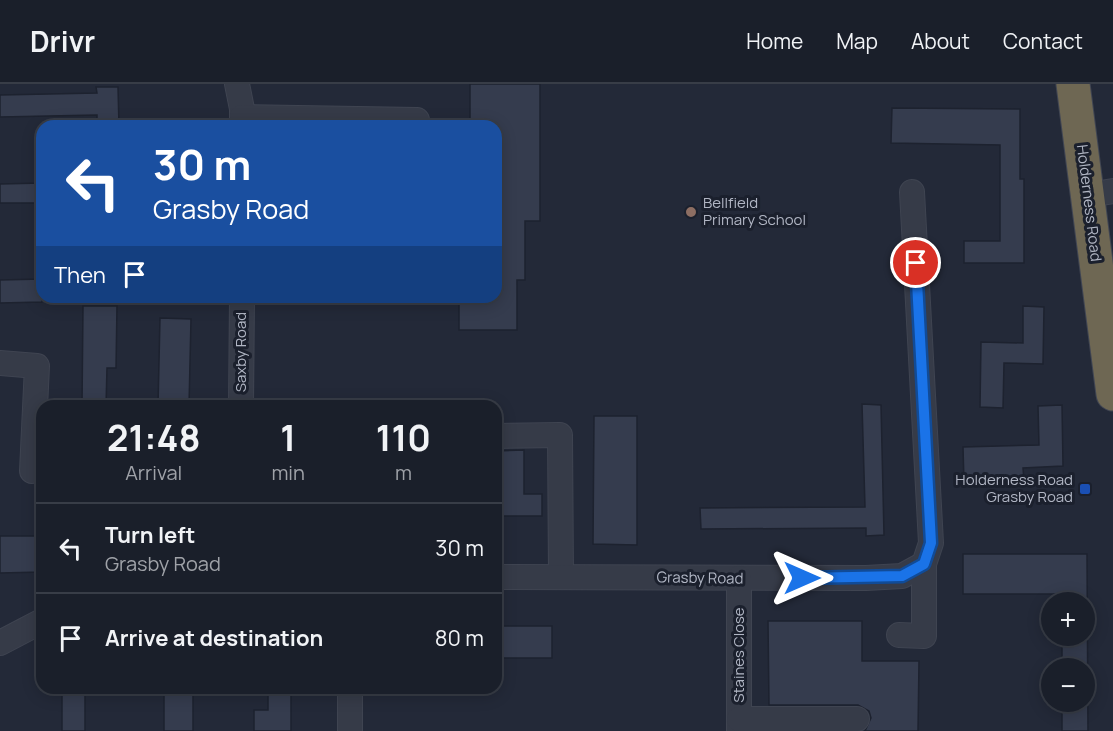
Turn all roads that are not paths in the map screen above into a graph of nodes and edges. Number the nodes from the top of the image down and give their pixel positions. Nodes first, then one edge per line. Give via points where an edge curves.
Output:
1 (237, 84) edge
2 (1073, 84) edge
3 (242, 120) edge
4 (912, 192) dead end
5 (1101, 193) edge
6 (242, 303) edge
7 (0, 363) edge
8 (1113, 394) edge
9 (241, 400) edge
10 (502, 436) edge
11 (32, 471) dead end
12 (924, 564) junction
13 (561, 576) junction
14 (502, 577) edge
15 (739, 579) junction
16 (36, 624) edge
17 (899, 635) dead end
18 (0, 643) edge
19 (350, 694) edge
20 (856, 719) dead end
21 (739, 725) edge
22 (350, 731) edge

1 - 3 street
2 - 5 highway, Holderness Road
4 - 12 street via 931,543
5 - 8 highway, Holderness Road
6 - 9 street, Saxby Road
7 - 11 street via 37,366
10 - 13 street via 560,435
12 - 15 street, Grasby Road via 902,576
12 - 17 street via 924,636
13 - 14 street, Grasby Road
13 - 15 street, Grasby Road
15 - 21 street, Staines Close
16 - 18 street
19 - 22 street
20 - 21 street

